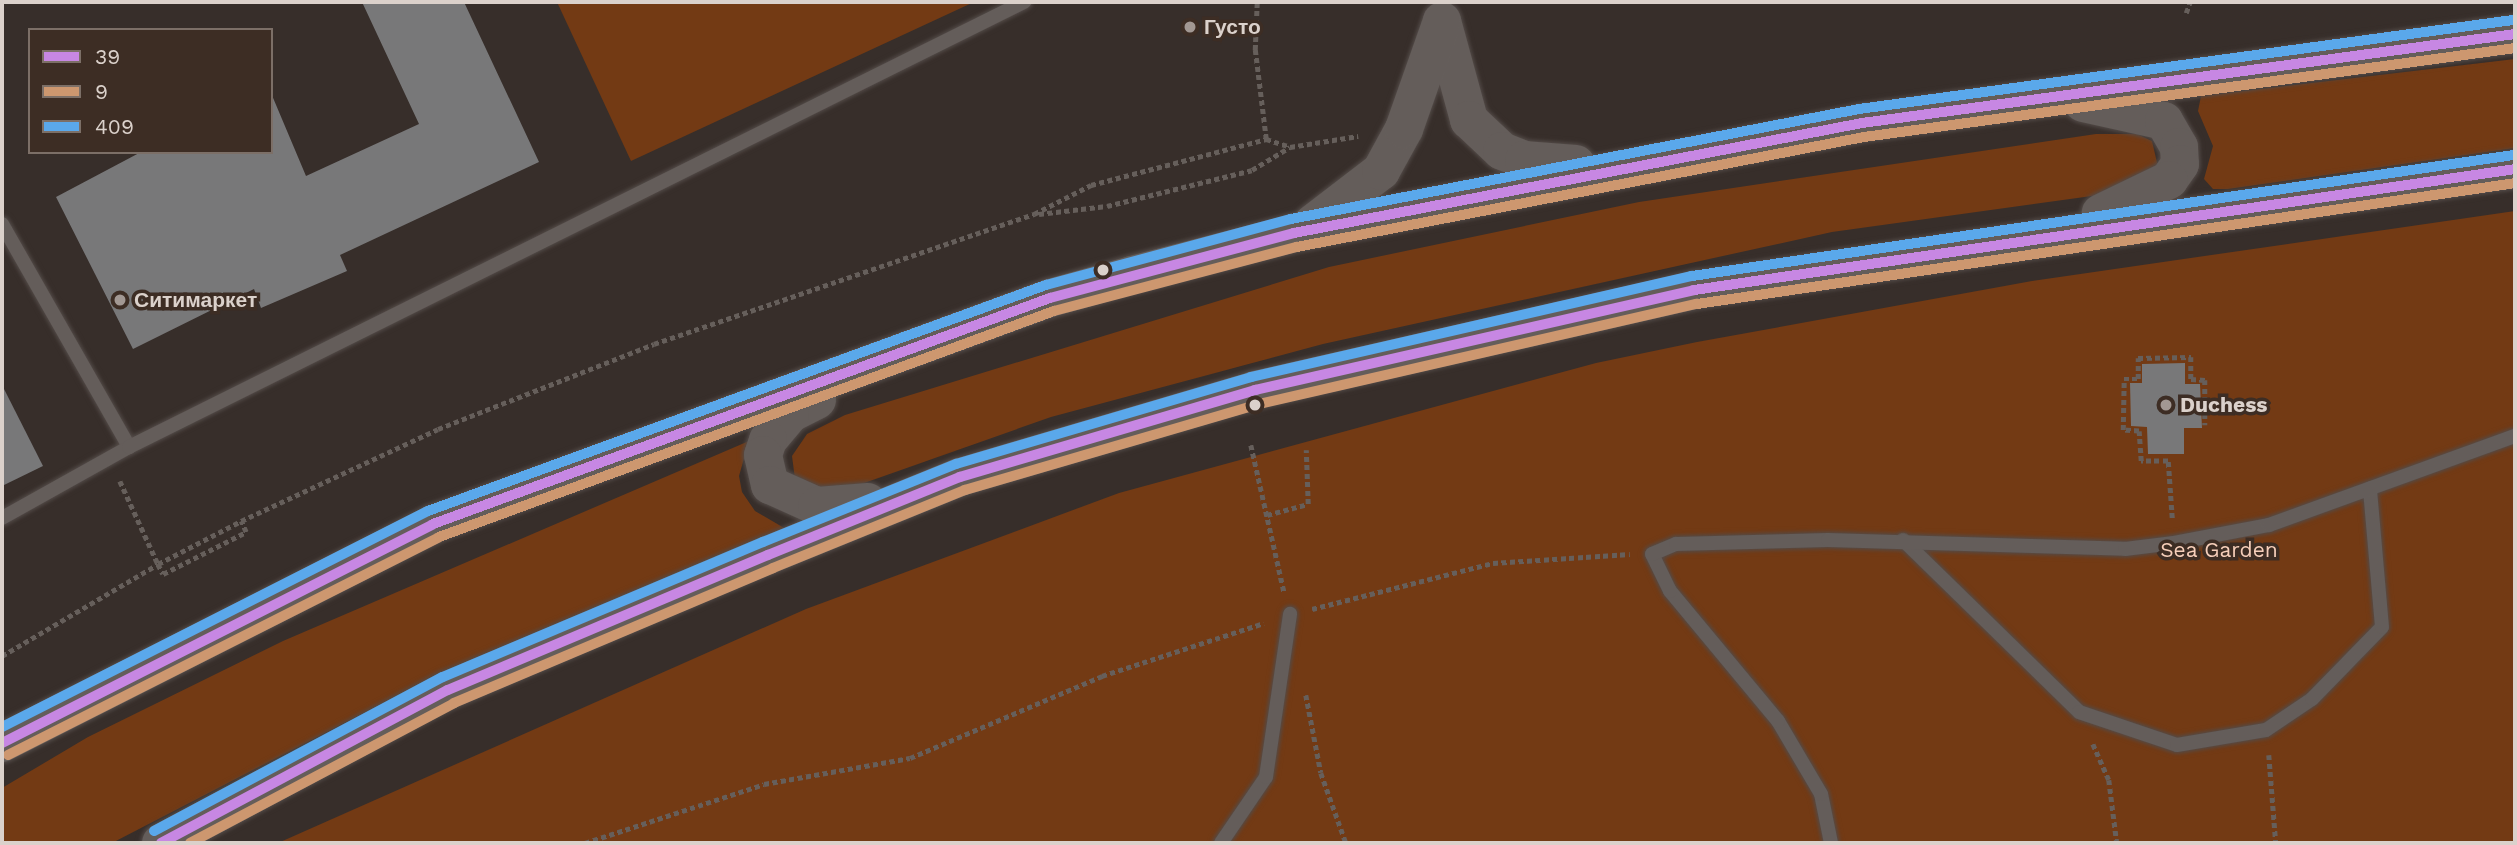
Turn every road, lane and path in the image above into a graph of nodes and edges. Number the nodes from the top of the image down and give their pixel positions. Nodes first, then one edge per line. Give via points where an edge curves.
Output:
1 (1024, 2) edge
2 (1257, 2) edge
3 (2515, 34) edge
4 (2035, 96) junction
5 (1266, 139) junction
6 (1290, 147) dead end
7 (1644, 161) junction
8 (2515, 169) edge
9 (1252, 170) dead end
10 (1034, 214) junction
11 (2, 224) edge
12 (1294, 233) junction
13 (2047, 235) junction
14 (922, 347) junction
15 (2205, 425) dead end
16 (2515, 436) edge
17 (1251, 445) dead end
18 (129, 447) junction
19 (1306, 450) dead end
20 (110, 458) junction
21 (960, 477) junction
22 (2370, 489) junction
23 (1267, 515) junction
24 (2, 519) edge
25 (241, 521) junction
26 (1903, 540) junction
27 (2174, 543) junction
28 (1652, 554) junction
29 (158, 564) junction
30 (1290, 614) junction
31 (2, 656) edge
32 (1303, 681) dead end
33 (2079, 712) junction
34 (2266, 730) junction
35 (2, 743) edge
36 (161, 843) edge
37 (585, 843) edge
38 (1221, 843) edge
39 (1346, 843) edge
40 (1831, 843) edge
41 (2117, 843) edge
42 (2276, 843) edge

1 - 18 lane
2 - 5 path via 1255,50
3 - 4 main road
4 - 7 main road
4 - 13 main road via 2146,114 2164,121 2179,147 2180,164 2151,192
5 - 6 path
5 - 10 path via 1091,185
7 - 12 main road
7 - 12 main road via 1554,165 1502,151 1469,120 1442,21 1404,129 1381,170 1335,211
8 - 13 main road
9 - 10 path via 1107,206
10 - 25 path via 654,344 438,429
11 - 18 lane
12 - 14 main road via 1050,298
13 - 21 main road via 1694,290 1463,339 1255,390
14 - 21 main road via 790,414 768,440 765,471 778,494 817,506 877,501
14 - 35 main road via 433,524
15 - 27 path via 2205,380 2191,379 2191,357 2138,358 2138,379 2124,379 2123,430 2139,431 2141,461 2168,461
16 - 22 lane
17 - 23 path
18 - 20 lane
19 - 23 path via 1308,504
20 - 24 lane
20 - 29 path
21 - 36 main road via 448,690
22 - 27 lane via 2269,526
22 - 34 lane via 2382,627 2312,699
23 - 30 path
25 - 29 path
25 - 29 path via 246,532 207,553 163,574
26 - 27 lane via 2125,549
26 - 28 lane via 1676,544
26 - 33 lane
28 - 30 path via 1571,553 1493,563
28 - 40 lane via 1670,591 1778,721 1821,794
29 - 31 path
30 - 37 path via 1102,676 910,758 764,784
30 - 38 lane via 1266,777
32 - 39 path via 1321,773
33 - 34 lane via 2177,745
33 - 41 path via 2109,780
34 - 42 path

